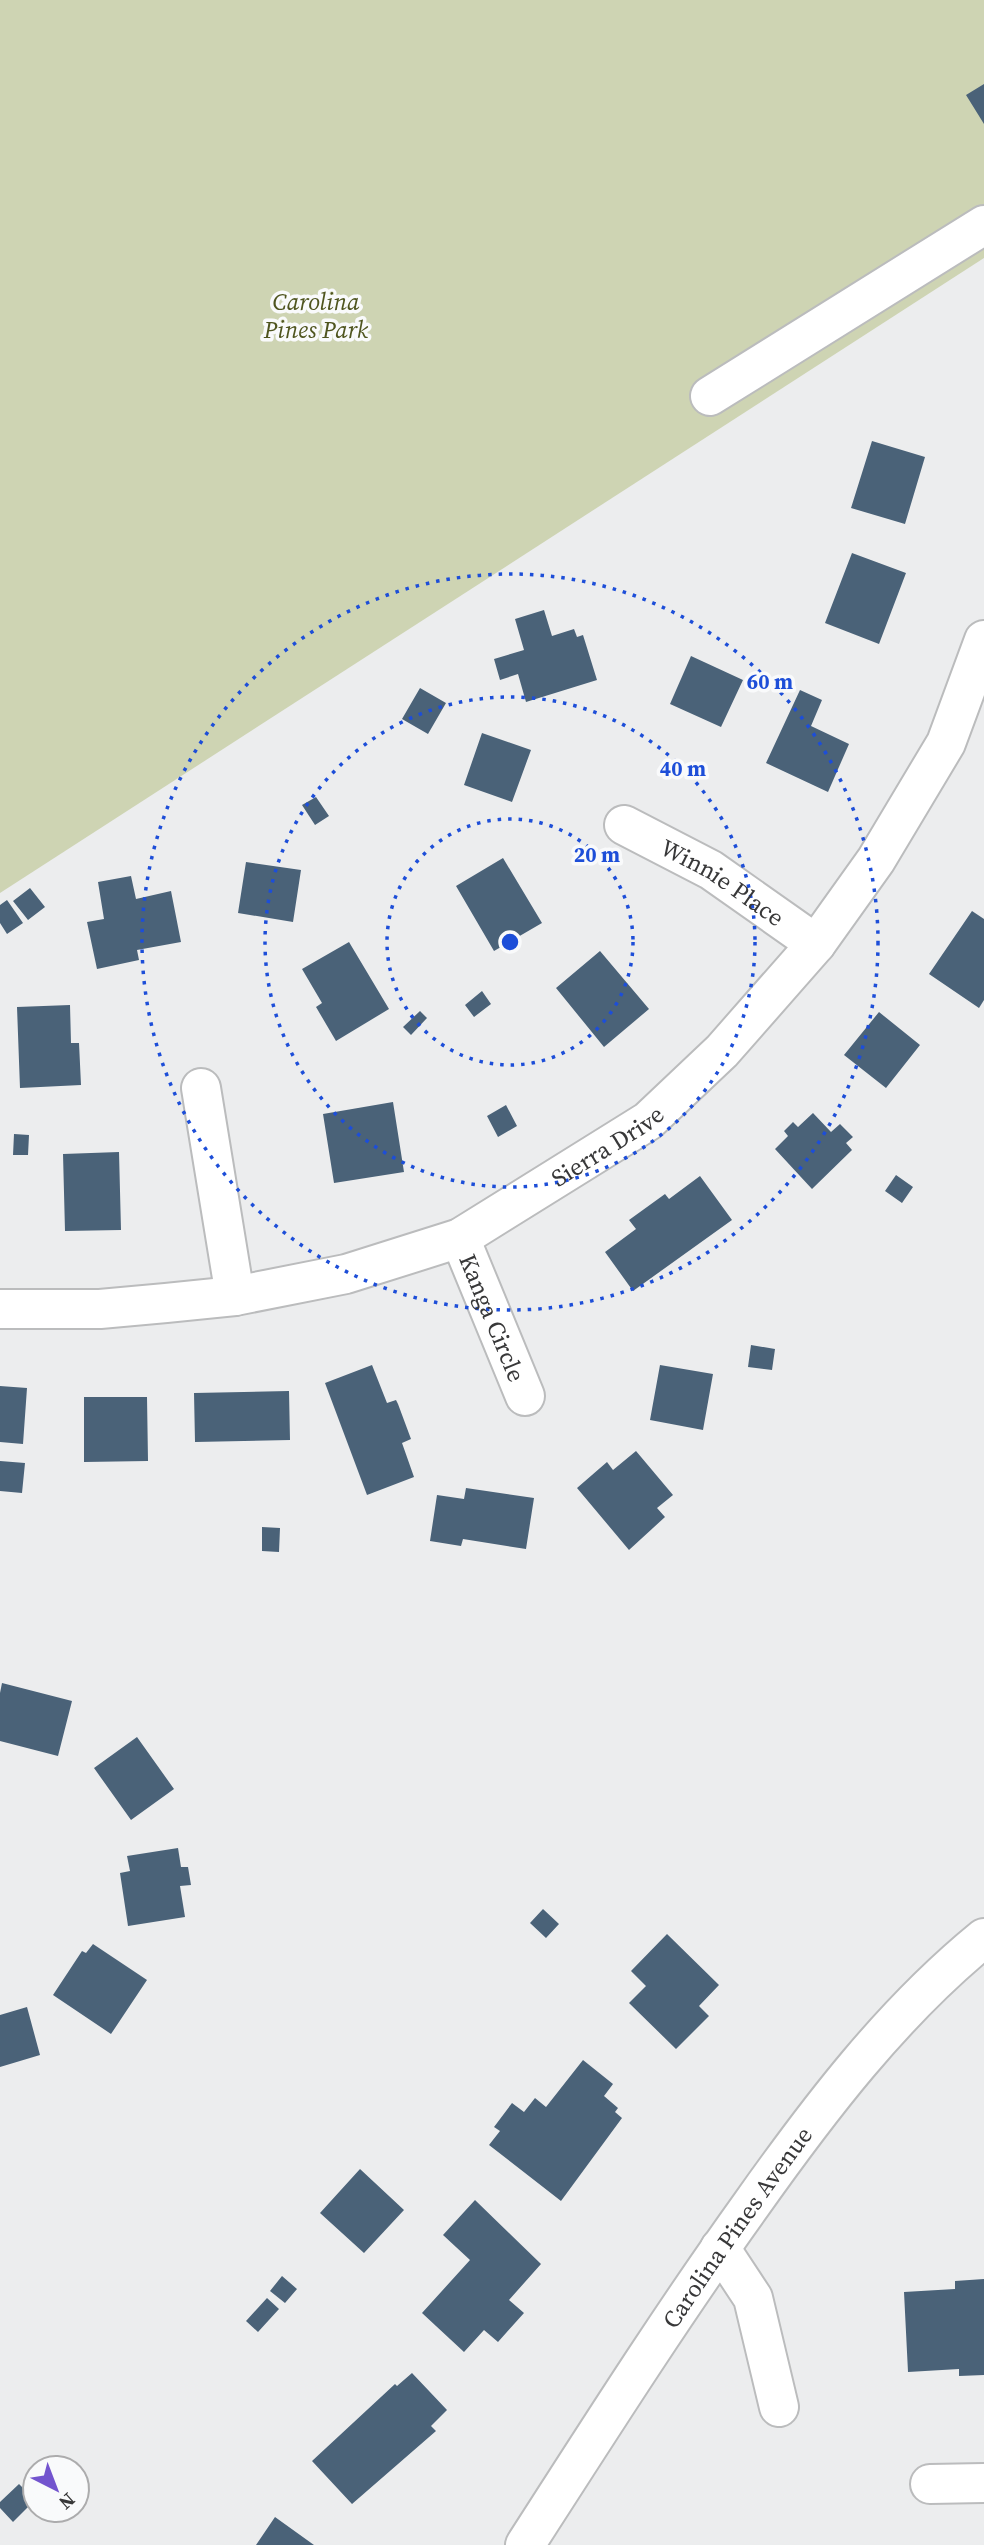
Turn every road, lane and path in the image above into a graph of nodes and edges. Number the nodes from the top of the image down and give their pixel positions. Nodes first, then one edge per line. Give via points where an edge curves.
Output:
1 (984, 225) edge
2 (710, 396) dead end
3 (984, 640) edge
4 (624, 825) dead end
5 (816, 944) junction
6 (201, 1088) dead end
7 (460, 1238) junction
8 (235, 1296) junction
9 (0, 1308) edge
10 (525, 1396) dead end
11 (984, 1938) edge
12 (720, 2248) junction
13 (779, 2407) dead end
14 (984, 2483) edge
15 (930, 2484) dead end
16 (525, 2545) edge

1 - 2 street
3 - 5 street, Sierra Drive via 946,743 876,860
4 - 5 street, Winnie Place via 711,870
5 - 7 street, Sierra Drive via 722,1051 648,1121
6 - 8 street
7 - 8 street, Sierra Drive via 346,1274
7 - 10 street, Kanga Circle
8 - 9 street, Sierra Drive via 100,1309
11 - 12 street, Carolina Pines Avenue via 944,1970 871,2050 804,2130
12 - 13 street via 753,2298
12 - 16 street, Carolina Pines Avenue
14 - 15 street

